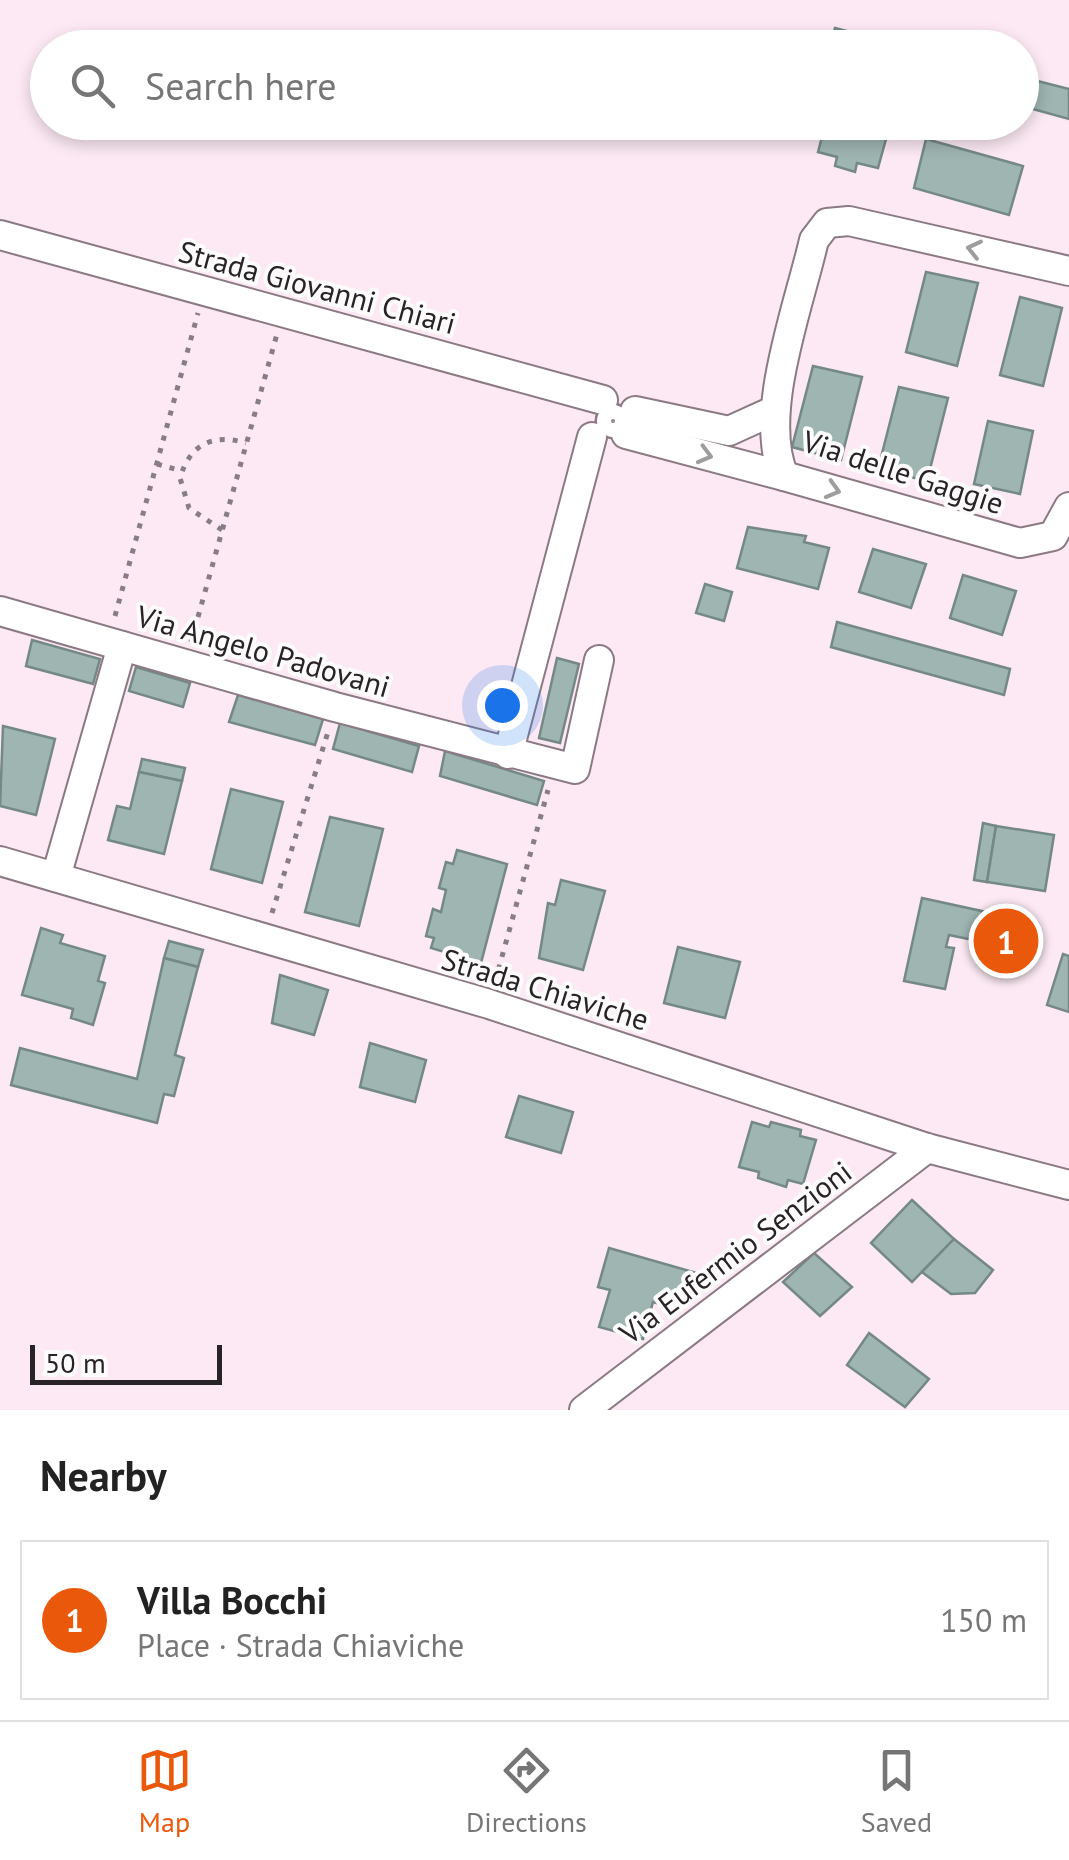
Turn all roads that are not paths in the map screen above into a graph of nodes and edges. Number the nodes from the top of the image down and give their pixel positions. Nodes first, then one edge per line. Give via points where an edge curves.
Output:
1 (0, 235) edge
2 (1069, 271) edge
3 (775, 410) junction
4 (614, 421) junction
5 (784, 476) junction
6 (1069, 506) edge
7 (0, 611) edge
8 (115, 644) junction
9 (600, 660) dead end
10 (508, 754) junction
11 (0, 860) edge
12 (56, 877) junction
13 (927, 1148) junction
14 (1069, 1185) edge
15 (584, 1410) edge

1 - 4 street, Strada Giovanni Chiari via 283,312
2 -> 3 street, Via delle Gaggie via 849,221 827,223 814,240
3 - 4 street, Strada Giovanni Chiari via 729,431
3 - 5 street, Via delle Gaggie via 773,452
4 -> 5 street, Strada Giovanni Chiari
4 - 10 street
5 -> 6 street, Via delle Gaggie via 1020,544 1053,536
7 - 8 street, Via Angelo Padovani
8 - 10 street, Via Angelo Padovani
8 - 12 street
9 - 10 street, Via Angelo Padovani via 575,769
11 - 12 street, Strada Chiaviche
12 - 13 street, Strada Chiaviche via 489,1004
13 - 14 street, Strada Chiaviche
13 - 15 street, Via Eufermio Senzioni

